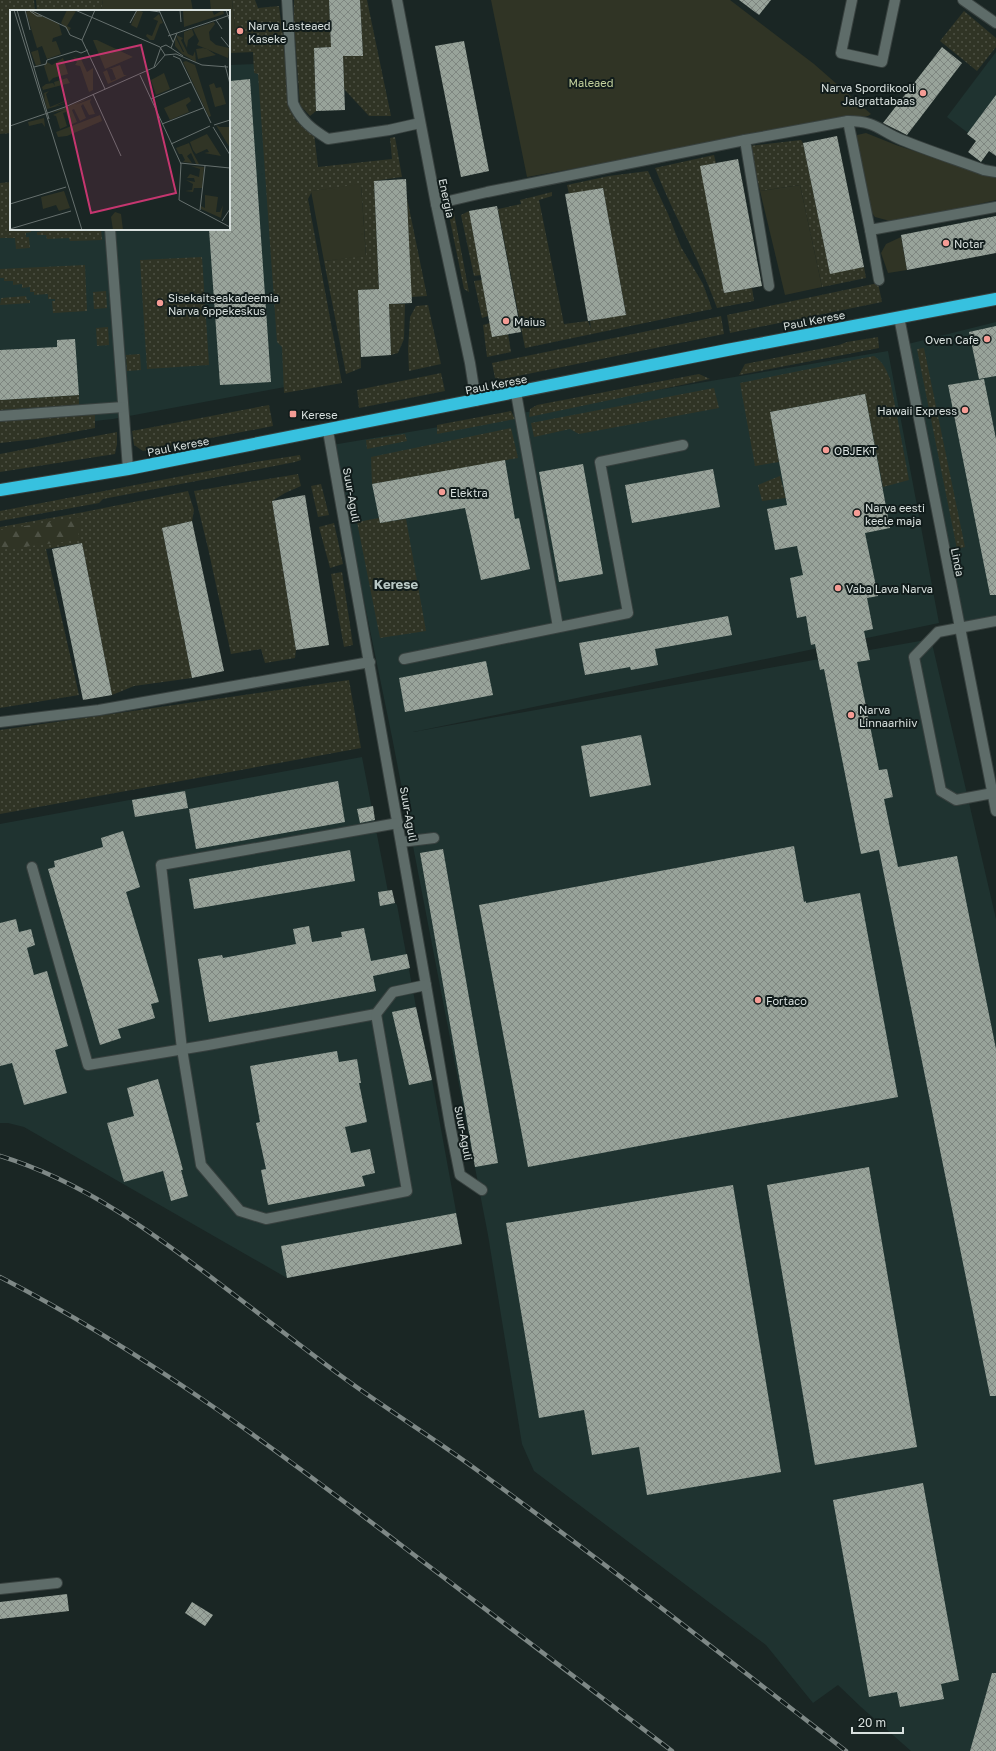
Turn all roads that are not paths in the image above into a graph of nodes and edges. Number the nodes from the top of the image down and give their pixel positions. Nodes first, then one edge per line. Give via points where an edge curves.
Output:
1 (288, 0) edge
2 (397, 0) edge
3 (852, 0) edge
4 (895, 0) edge
5 (963, 0) edge
6 (996, 23) edge
7 (848, 121) junction
8 (420, 123) junction
9 (745, 140) junction
10 (996, 172) edge
11 (436, 204) junction
12 (996, 207) edge
13 (110, 230) edge
14 (870, 230) junction
15 (878, 280) dead end
16 (769, 286) dead end
17 (996, 299) edge
18 (899, 317) junction
19 (516, 393) junction
20 (476, 400) junction
21 (123, 407) junction
22 (0, 416) edge
23 (328, 431) junction
24 (683, 445) dead end
25 (128, 469) junction
26 (0, 490) edge
27 (996, 621) edge
28 (558, 627) junction
29 (959, 628) junction
30 (404, 659) dead end
31 (370, 662) junction
32 (0, 722) edge
33 (993, 793) junction
34 (996, 811) edge
35 (398, 824) junction
36 (434, 838) dead end
37 (401, 842) junction
38 (32, 867) dead end
39 (426, 984) junction
40 (376, 1014) junction
41 (182, 1049) junction
42 (482, 1190) dead end
43 (57, 1583) dead end
44 (0, 1589) edge

1 - 8 street via 293,103 306,124 328,138
2 - 8 street, Energia
3 - 4 street via 841,53 882,62
5 - 6 street
7 - 9 street
7 - 10 street via 873,125 901,140
7 - 14 street
8 - 11 street, Energia
9 - 11 street
9 - 16 street
11 - 20 street, Energia
12 - 14 street
13 - 21 street
14 - 15 street
17 - 18 highway, Paul Kerese
18 - 19 highway, Paul Kerese
18 - 29 street, Linda
19 - 20 highway, Paul Kerese
19 - 28 street
20 - 23 highway, Paul Kerese
21 - 22 street
21 - 25 street
23 - 25 highway, Paul Kerese
23 - 31 street, Suur-Aguli
24 - 28 street via 600,462 628,613
25 - 26 highway, Paul Kerese
27 - 29 street
28 - 30 street
29 - 33 street, Linda
29 - 33 street via 938,632 914,657 941,791 956,800
31 - 32 street via 99,710
31 - 35 street, Suur-Aguli
33 - 34 street, Linda
35 - 37 street, Suur-Aguli
35 - 41 street via 161,865
36 - 37 street
37 - 39 street, Suur-Aguli
38 - 41 street via 88,1065
39 - 40 street via 393,992
39 - 42 street, Suur-Aguli via 460,1175
40 - 41 street
40 - 41 street via 407,1191 266,1219 240,1211 201,1165
43 - 44 street

